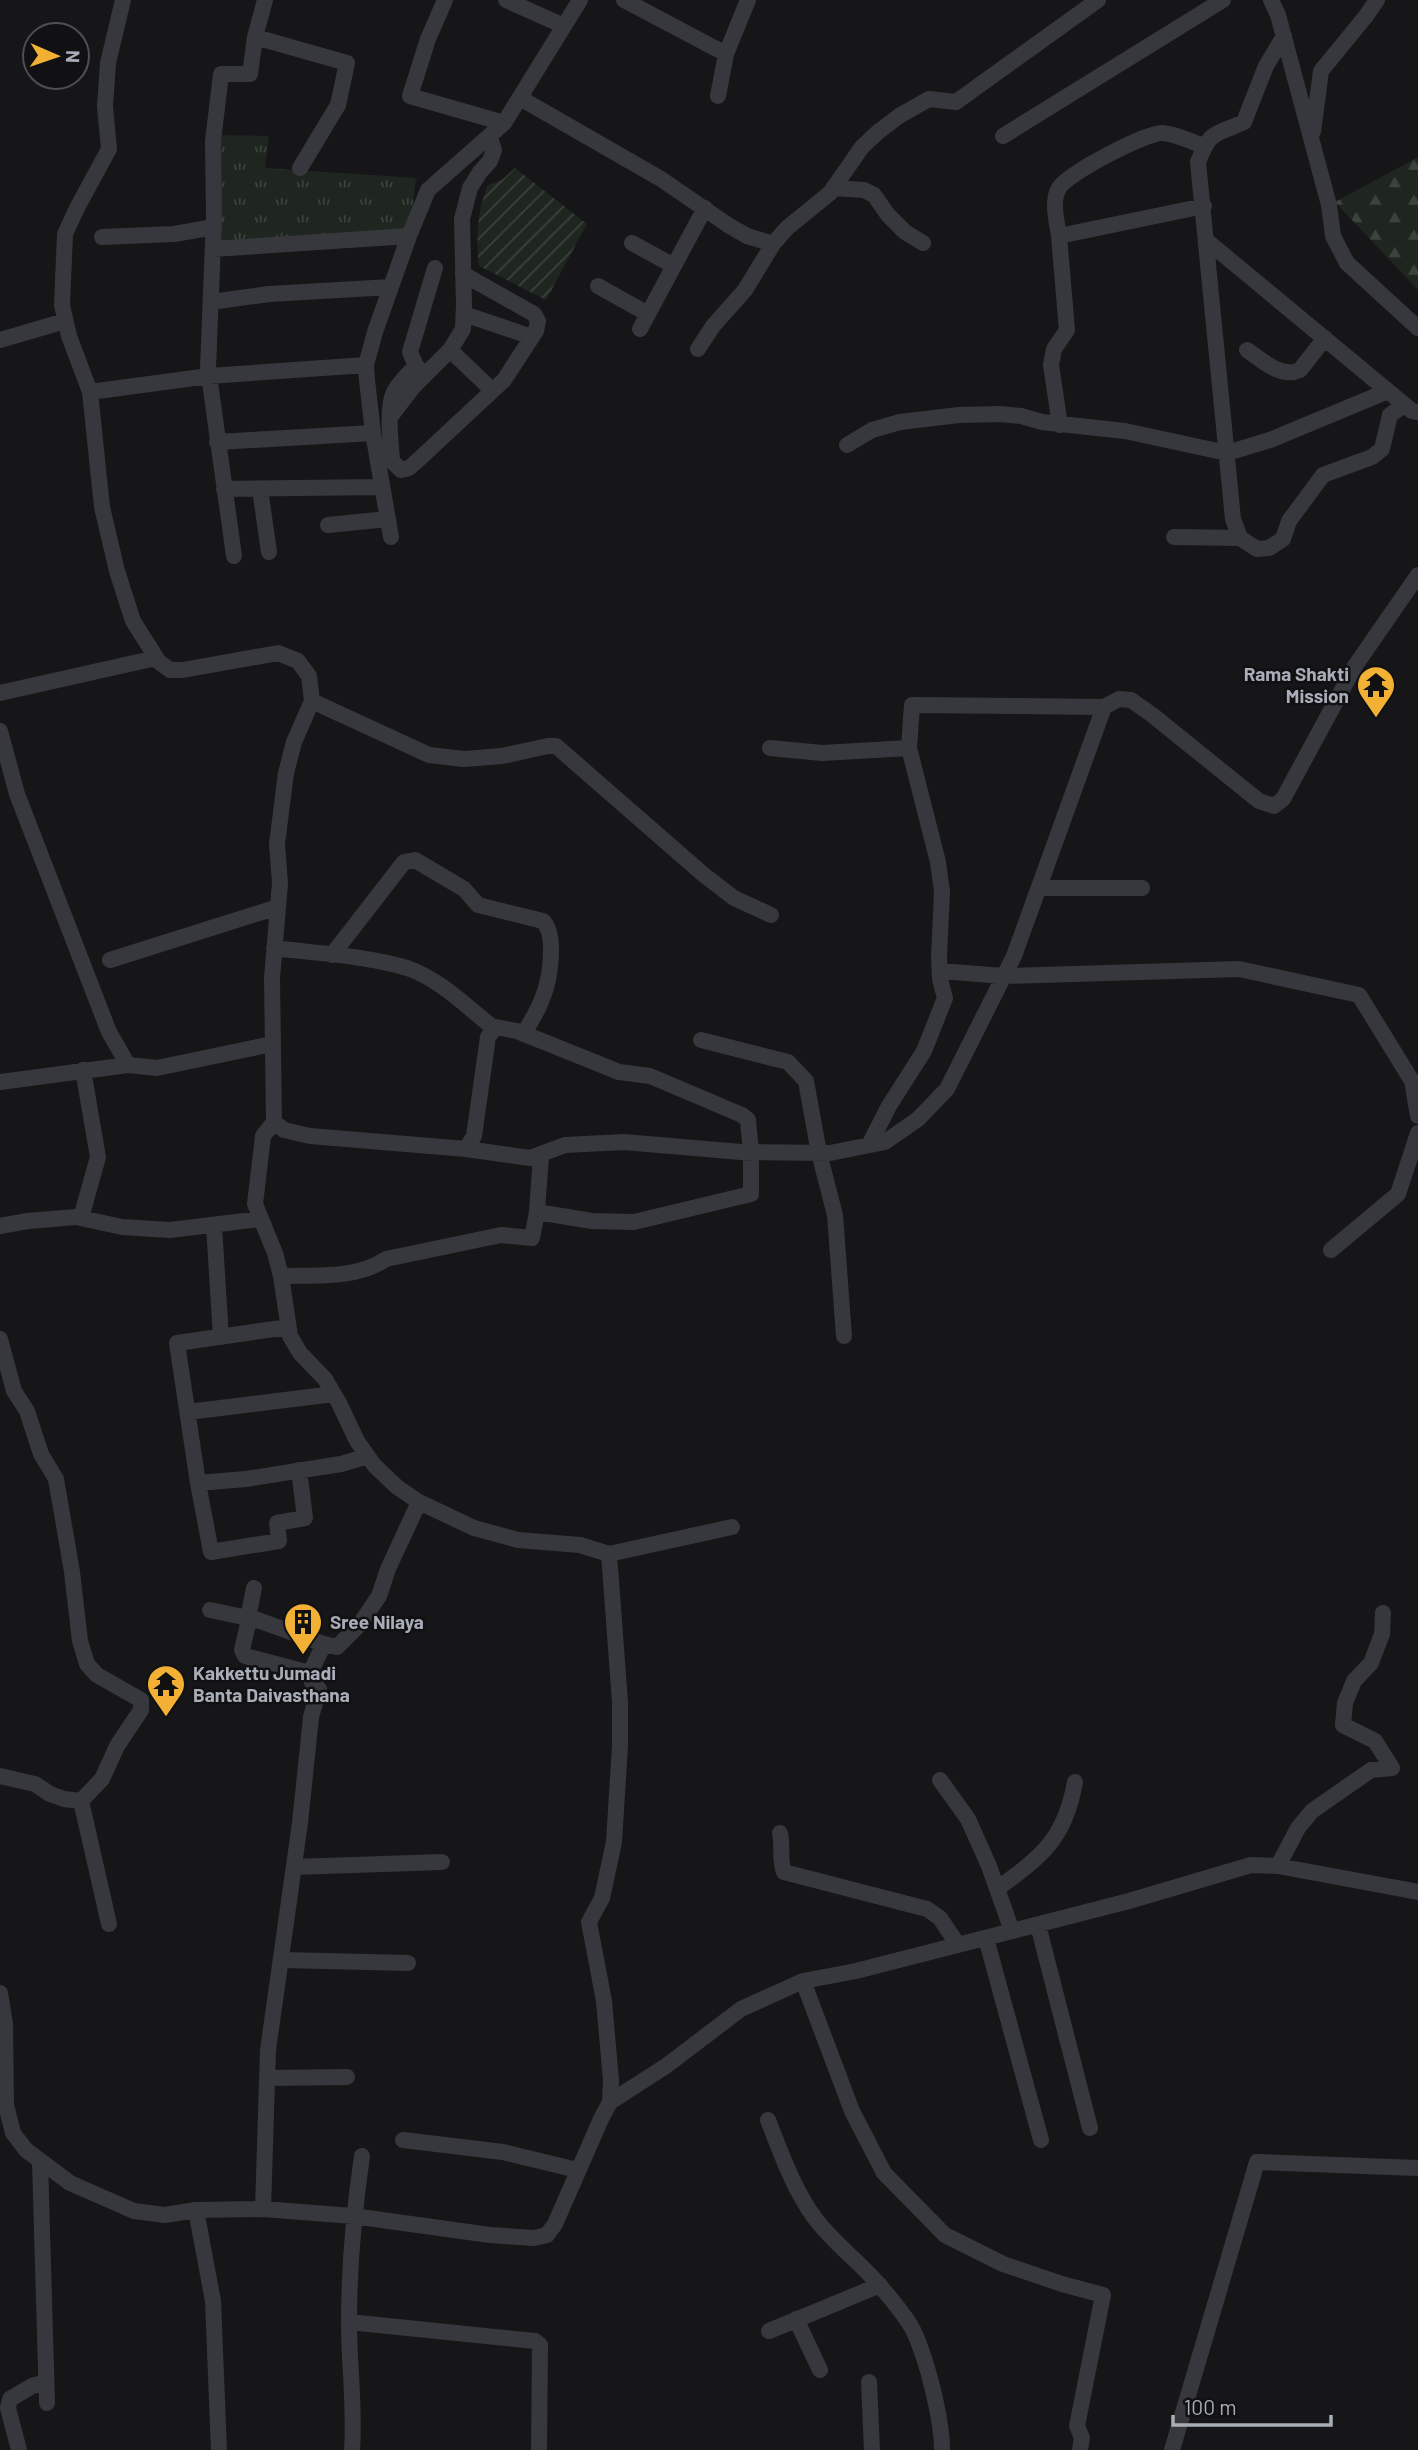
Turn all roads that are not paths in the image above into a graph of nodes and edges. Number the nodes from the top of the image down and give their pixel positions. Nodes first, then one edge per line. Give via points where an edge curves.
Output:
1 (123, 0) edge
2 (265, 0) edge
3 (445, 0) edge
4 (506, 0) edge
5 (580, 0) edge
6 (624, 0) edge
7 (748, 0) edge
8 (1098, 0) edge
9 (1223, 0) edge
10 (1271, 0) edge
11 (1377, 0) edge
12 (564, 26) junction
13 (1284, 36) junction
14 (255, 37) junction
15 (726, 54) junction
16 (718, 96) dead end
17 (520, 98) junction
18 (504, 123) junction
19 (1003, 135) dead end
20 (490, 138) junction
21 (1312, 142) junction
22 (1204, 146) junction
23 (476, 150) junction
24 (300, 168) dead end
25 (480, 172) junction
26 (833, 188) junction
27 (1203, 206) junction
28 (705, 208) junction
29 (214, 226) junction
30 (409, 236) junction
31 (1059, 236) junction
32 (102, 237) dead end
33 (1207, 242) junction
34 (632, 243) dead end
35 (923, 243) dead end
36 (773, 244) junction
37 (213, 249) junction
38 (674, 266) junction
39 (435, 268) dead end
40 (463, 274) junction
41 (598, 286) dead end
42 (391, 287) junction
43 (211, 302) junction
44 (464, 314) junction
45 (65, 321) junction
46 (1418, 328) edge
47 (532, 337) junction
48 (1325, 338) junction
49 (0, 340) edge
50 (450, 349) junction
51 (698, 349) dead end
52 (1247, 350) dead end
53 (366, 365) junction
54 (421, 371) junction
55 (209, 376) junction
56 (492, 390) junction
57 (1388, 391) junction
58 (90, 392) junction
59 (1411, 409) edge
60 (1060, 425) junction
61 (373, 433) junction
62 (218, 442) junction
63 (847, 445) dead end
64 (1227, 453) junction
65 (382, 487) junction
66 (224, 489) junction
67 (260, 489) junction
68 (388, 519) junction
69 (328, 525) dead end
70 (391, 537) dead end
71 (1174, 537) dead end
72 (1240, 538) junction
73 (269, 552) dead end
74 (234, 556) dead end
75 (1418, 575) edge
76 (156, 658) junction
77 (0, 693) edge
78 (312, 701) junction
79 (1104, 707) junction
80 (0, 731) edge
81 (769, 748) dead end
82 (909, 748) junction
83 (1039, 888) junction
84 (1142, 888) dead end
85 (278, 908) junction
86 (771, 915) dead end
87 (274, 948) junction
88 (332, 955) junction
89 (110, 960) dead end
90 (940, 971) junction
91 (1004, 976) junction
92 (495, 1029) junction
93 (524, 1034) junction
94 (701, 1040) dead end
95 (272, 1044) junction
96 (128, 1065) junction
97 (83, 1070) junction
98 (0, 1082) edge
99 (1418, 1116) edge
100 (274, 1122) junction
101 (1418, 1133) edge
102 (869, 1145) junction
103 (466, 1149) junction
104 (751, 1152) junction
105 (819, 1153) junction
106 (541, 1156) junction
107 (537, 1212) junction
108 (81, 1218) junction
109 (260, 1219) junction
110 (0, 1226) edge
111 (214, 1226) junction
112 (1331, 1250) dead end
113 (281, 1276) junction
114 (289, 1327) junction
115 (844, 1336) dead end
116 (220, 1337) junction
117 (0, 1339) edge
118 (4, 1365) edge
119 (334, 1394) junction
120 (188, 1412) junction
121 (368, 1456) junction
122 (299, 1470) junction
123 (198, 1483) junction
124 (419, 1502) junction
125 (732, 1527) dead end
126 (609, 1554) junction
127 (254, 1588) dead end
128 (210, 1611) dead end
129 (1383, 1613) dead end
130 (249, 1620) junction
131 (324, 1644) junction
132 (310, 1673) junction
133 (0, 1776) edge
134 (940, 1780) dead end
135 (1075, 1782) dead end
136 (81, 1801) junction
137 (780, 1833) dead end
138 (442, 1862) dead end
139 (1278, 1866) junction
140 (294, 1867) junction
141 (998, 1889) junction
142 (1418, 1892) edge
143 (109, 1924) dead end
144 (1038, 1925) junction
145 (1012, 1931) junction
146 (986, 1938) junction
147 (957, 1945) junction
148 (282, 1960) junction
149 (408, 1963) dead end
150 (803, 1981) junction
151 (0, 1993) edge
152 (347, 2077) dead end
153 (267, 2078) junction
154 (3, 2089) edge
155 (610, 2102) junction
156 (768, 2120) dead end
157 (1090, 2128) dead end
158 (403, 2140) dead end
159 (1041, 2140) dead end
160 (362, 2156) dead end
161 (40, 2161) junction
162 (1418, 2168) edge
163 (578, 2170) junction
164 (263, 2209) junction
165 (196, 2210) junction
166 (353, 2216) junction
167 (880, 2285) junction
168 (796, 2319) junction
169 (349, 2322) junction
170 (769, 2330) dead end
171 (820, 2370) dead end
172 (46, 2382) junction
173 (869, 2382) dead end
174 (47, 2403) dead end
175 (19, 2450) edge
176 (219, 2450) edge
177 (352, 2450) edge
178 (539, 2450) edge
179 (872, 2450) edge
180 (942, 2450) edge
181 (1080, 2450) edge
182 (1171, 2450) edge

1 - 45 street via 108,62 105,106 109,149 65,234
2 - 14 street
3 - 18 street via 410,96
4 - 12 street
5 - 12 street
6 - 15 street
7 - 15 street
8 - 26 street via 956,102 929,99 899,116 862,147
9 - 19 street
10 - 13 street
11 - 21 street via 1321,71
12 - 17 street
13 - 21 street
13 - 22 street via 1266,66 1244,122 1212,134
14 - 24 street via 347,63 338,104
14 - 29 street via 250,74 221,74 213,141
15 - 16 street
17 - 18 street
17 - 28 street
18 - 20 street
20 - 23 street
20 - 25 street via 494,150
21 - 46 street via 1333,236 1347,263
22 - 27 street via 1198,162
22 - 31 street via 1162,133 1074,174 1058,190 1055,201
23 - 25 street
23 - 30 street via 428,190
25 - 40 street via 461,219
26 - 35 street via 874,195 905,232
26 - 36 street
27 - 31 street
27 - 33 street
28 - 36 street via 747,236
28 - 38 street
29 - 32 street via 174,234
29 - 37 street
30 - 37 street
30 - 42 street
31 - 60 street via 1067,330 1054,349 1051,365
33 - 48 street
33 - 64 street
34 - 38 street
36 - 51 street via 745,290
37 - 43 street
38 - 41 street via 644,322
39 - 54 street via 410,352
40 - 44 street
40 - 47 street via 534,314 538,321
42 - 43 street
42 - 53 street
43 - 55 street
44 - 47 street
44 - 50 street via 463,329
45 - 49 street
45 - 58 street
47 - 56 street via 504,380
48 - 52 street via 1295,373 1280,372
48 - 57 street
50 - 54 street
50 - 56 street
53 - 55 street
53 - 61 street
54 - 56 street via 391,415 392,461 401,470 409,468
55 - 58 street
55 - 62 street
57 - 59 street
57 - 64 street
58 - 76 street via 102,507 117,571 133,621
59 - 72 street via 1390,415 1382,449 1372,457 1323,475 1289,521 1283,539 1257,549
60 - 63 street via 1021,416 959,415 890,425
60 - 64 street via 1125,431
61 - 62 street
61 - 65 street
62 - 66 street
64 - 72 street via 1233,519
65 - 67 street
65 - 68 street
66 - 67 street
66 - 74 street
67 - 73 street
68 - 69 street
68 - 70 street
71 - 72 street
75 - 79 street via 1354,666 1283,799 1274,806 1259,800 1131,700 1119,699
76 - 77 street
76 - 78 street via 170,670 183,670 278,653 298,661 309,676
78 - 85 street via 286,773 277,844
78 - 86 street via 429,755 464,759 556,746 704,875 734,898
79 - 82 street via 912,705
79 - 83 street
80 - 96 street via 17,794 109,1032
81 - 82 street via 822,753
82 - 90 street via 942,892
83 - 84 street
83 - 91 street
85 - 87 street
85 - 89 street
87 - 88 street
87 - 95 street
88 - 92 street via 408,969 443,987
88 - 93 street via 404,862 415,860 464,889 478,905 543,920 548,926 552,947 543,998
90 - 91 street
90 - 102 street via 944,998 924,1051
91 - 99 street via 1239,968 1359,995 1412,1081
91 - 102 street via 947,1089 918,1119 885,1142
92 - 93 street
92 - 103 street via 488,1037 474,1136
93 - 104 street via 620,1072 650,1076 742,1115 748,1120
94 - 105 street via 788,1062 806,1081
95 - 96 street via 157,1068
95 - 100 street
96 - 97 street
97 - 98 street
97 - 108 street via 98,1157
100 - 103 street via 284,1130 310,1136
100 - 109 street via 263,1136 256,1188
101 - 112 street via 1398,1194
102 - 105 street
103 - 106 street
104 - 105 street
104 - 106 street via 624,1142 565,1145
104 - 107 street via 751,1194 726,1202 634,1222
105 - 115 street via 835,1215
106 - 107 street
107 - 113 street via 532,1238 501,1235 386,1259 347,1272
108 - 110 street
108 - 111 street via 170,1230
109 - 111 street
109 - 113 street
111 - 116 street
113 - 114 street
114 - 116 street
114 - 119 street via 300,1353
116 - 120 street via 177,1343
117 - 118 street
118 - 136 street via 56,1479 87,1664 97,1675 141,1700 141,1710 102,1779
119 - 120 street
119 - 121 street
120 - 123 street
121 - 122 street
121 - 124 street via 397,1487
122 - 123 street
122 - 123 street via 305,1518 277,1523 279,1541 244,1548 211,1552
124 - 126 street via 474,1528
124 - 131 street via 379,1596 337,1647
125 - 126 street
126 - 155 street via 620,1746 614,1842 602,1898 589,1922 604,2001
127 - 130 street
128 - 130 street
129 - 139 street via 1382,1634 1371,1663 1354,1681 1343,1725 1375,1741 1392,1768 1371,1770 1312,1811
130 - 131 street
130 - 132 street via 242,1650 246,1656
131 - 132 street
132 - 140 street via 319,1689 311,1717
133 - 136 street
134 - 141 street via 968,1819
135 - 141 street via 1070,1809 1057,1837 1030,1866
136 - 143 street
137 - 147 street via 784,1872 927,1909 940,1918
138 - 140 street
139 - 142 street
139 - 144 street via 1251,1865
140 - 148 street
141 - 145 street
144 - 145 street
144 - 157 street
145 - 146 street
146 - 147 street
146 - 159 street
147 - 150 street
148 - 149 street
148 - 153 street
150 - 155 street via 741,2009
150 - 181 street via 852,2111 884,2173 946,2235 1003,2264 1103,2295 1077,2426
151 - 154 street via 5,2024
152 - 153 street
153 - 164 street
154 - 161 street via 13,2133
155 - 163 street
156 - 167 street via 788,2172 813,2216
158 - 163 street via 503,2152
160 - 166 street
161 - 165 street via 70,2183 134,2211 165,2216
161 - 172 street
162 - 182 street via 1257,2162
163 - 166 street via 555,2224 547,2235 534,2238
164 - 165 street
164 - 166 street
165 - 176 street via 213,2301
166 - 169 street
167 - 168 street
167 - 180 street via 913,2330 942,2429
168 - 170 street
168 - 171 street
169 - 177 street
169 - 178 street via 535,2341 540,2345
172 - 174 street
172 - 175 street via 10,2399 8,2408
173 - 179 street

